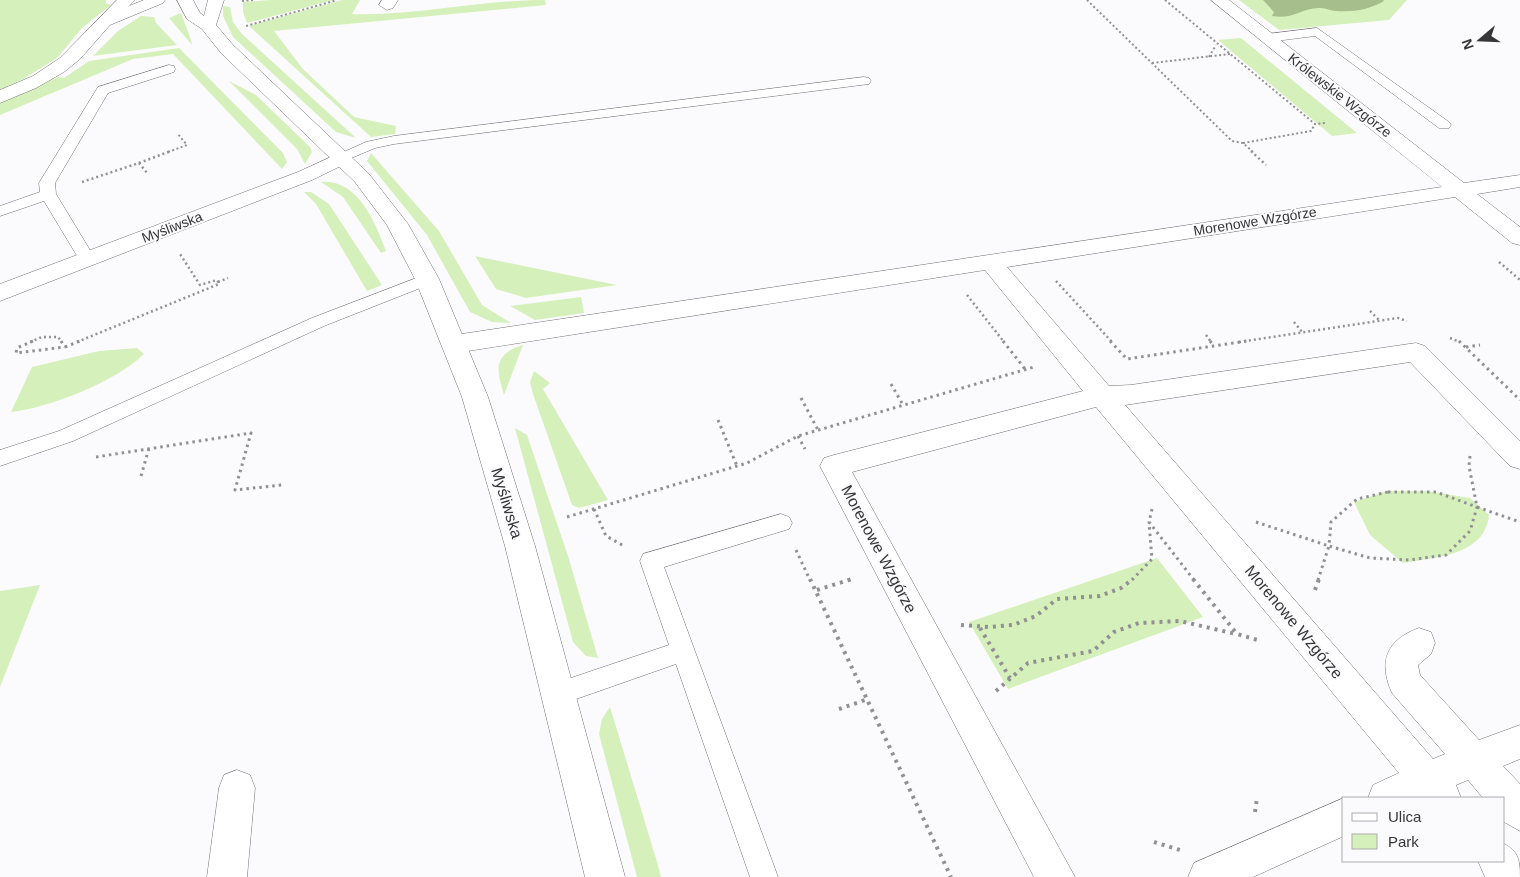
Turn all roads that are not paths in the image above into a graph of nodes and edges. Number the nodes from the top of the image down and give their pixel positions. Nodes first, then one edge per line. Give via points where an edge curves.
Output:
1 (127, 0) edge
2 (157, 0) edge
3 (186, 0) edge
4 (1219, 0) edge
5 (212, 12) edge
6 (103, 24) junction
7 (1268, 38) junction
8 (169, 69) dead end
9 (864, 81) dead end
10 (0, 96) edge
11 (1444, 125) dead end
12 (342, 158) junction
13 (1520, 181) edge
14 (1461, 190) junction
15 (48, 194) junction
16 (0, 211) edge
17 (1520, 238) edge
18 (88, 260) junction
19 (991, 262) junction
20 (427, 279) junction
21 (0, 293) edge
22 (455, 344) junction
23 (1102, 396) junction
24 (0, 458) edge
25 (1520, 458) edge
26 (781, 523) dead end
27 (1419, 644) dead end
28 (683, 651) junction
29 (559, 693) junction
30 (1520, 742) edge
31 (1472, 758) junction
32 (237, 788) dead end
33 (1435, 789) edge
34 (1391, 797) edge
35 (1520, 812) edge
36 (1342, 818) edge
37 (1498, 862) edge
38 (227, 877) edge
39 (605, 877) edge
40 (764, 877) edge
41 (1055, 877) edge
42 (1208, 877) edge
43 (1510, 877) edge

1 - 6 street via 113,10
2 - 6 street
3 - 5 street, Myśliwska via 193,16
4 - 7 street, Królewskie Wzgórze
5 - 12 street, Myśliwska via 228,49
6 - 10 street via 62,64
7 - 11 lane via 1317,32
7 - 14 street, Królewskie Wzgórze
8 - 15 lane via 103,90 47,183
9 - 12 lane via 394,140 371,145
12 - 18 street, Myśliwska via 305,176
12 - 20 street, Myśliwska via 382,202
13 - 14 street, Morenowe Wzgórze
14 - 17 street, Królewskie Wzgórze
14 - 19 street, Morenowe Wzgórze
15 - 16 lane
15 - 18 lane
18 - 21 street, Myśliwska
19 - 22 street, Morenowe Wzgórze
19 - 23 street, Morenowe Wzgórze
20 - 22 street, Myśliwska
20 - 24 lane via 318,322 66,436
22 - 29 street, Myśliwska via 475,397 520,546
23 - 25 street, Morenowe Wzgórze via 1131,395 1416,352
23 - 33 street, Morenowe Wzgórze
23 - 41 street, Morenowe Wzgórze via 834,466
26 - 28 lane via 651,562
27 - 31 street via 1401,660 1404,682
28 - 29 lane
28 - 40 lane
29 - 39 street, Myśliwska
30 - 31 street
31 - 33 street
31 - 35 street
32 - 38 street
33 - 34 street
36 - 42 street
37 - 43 street

